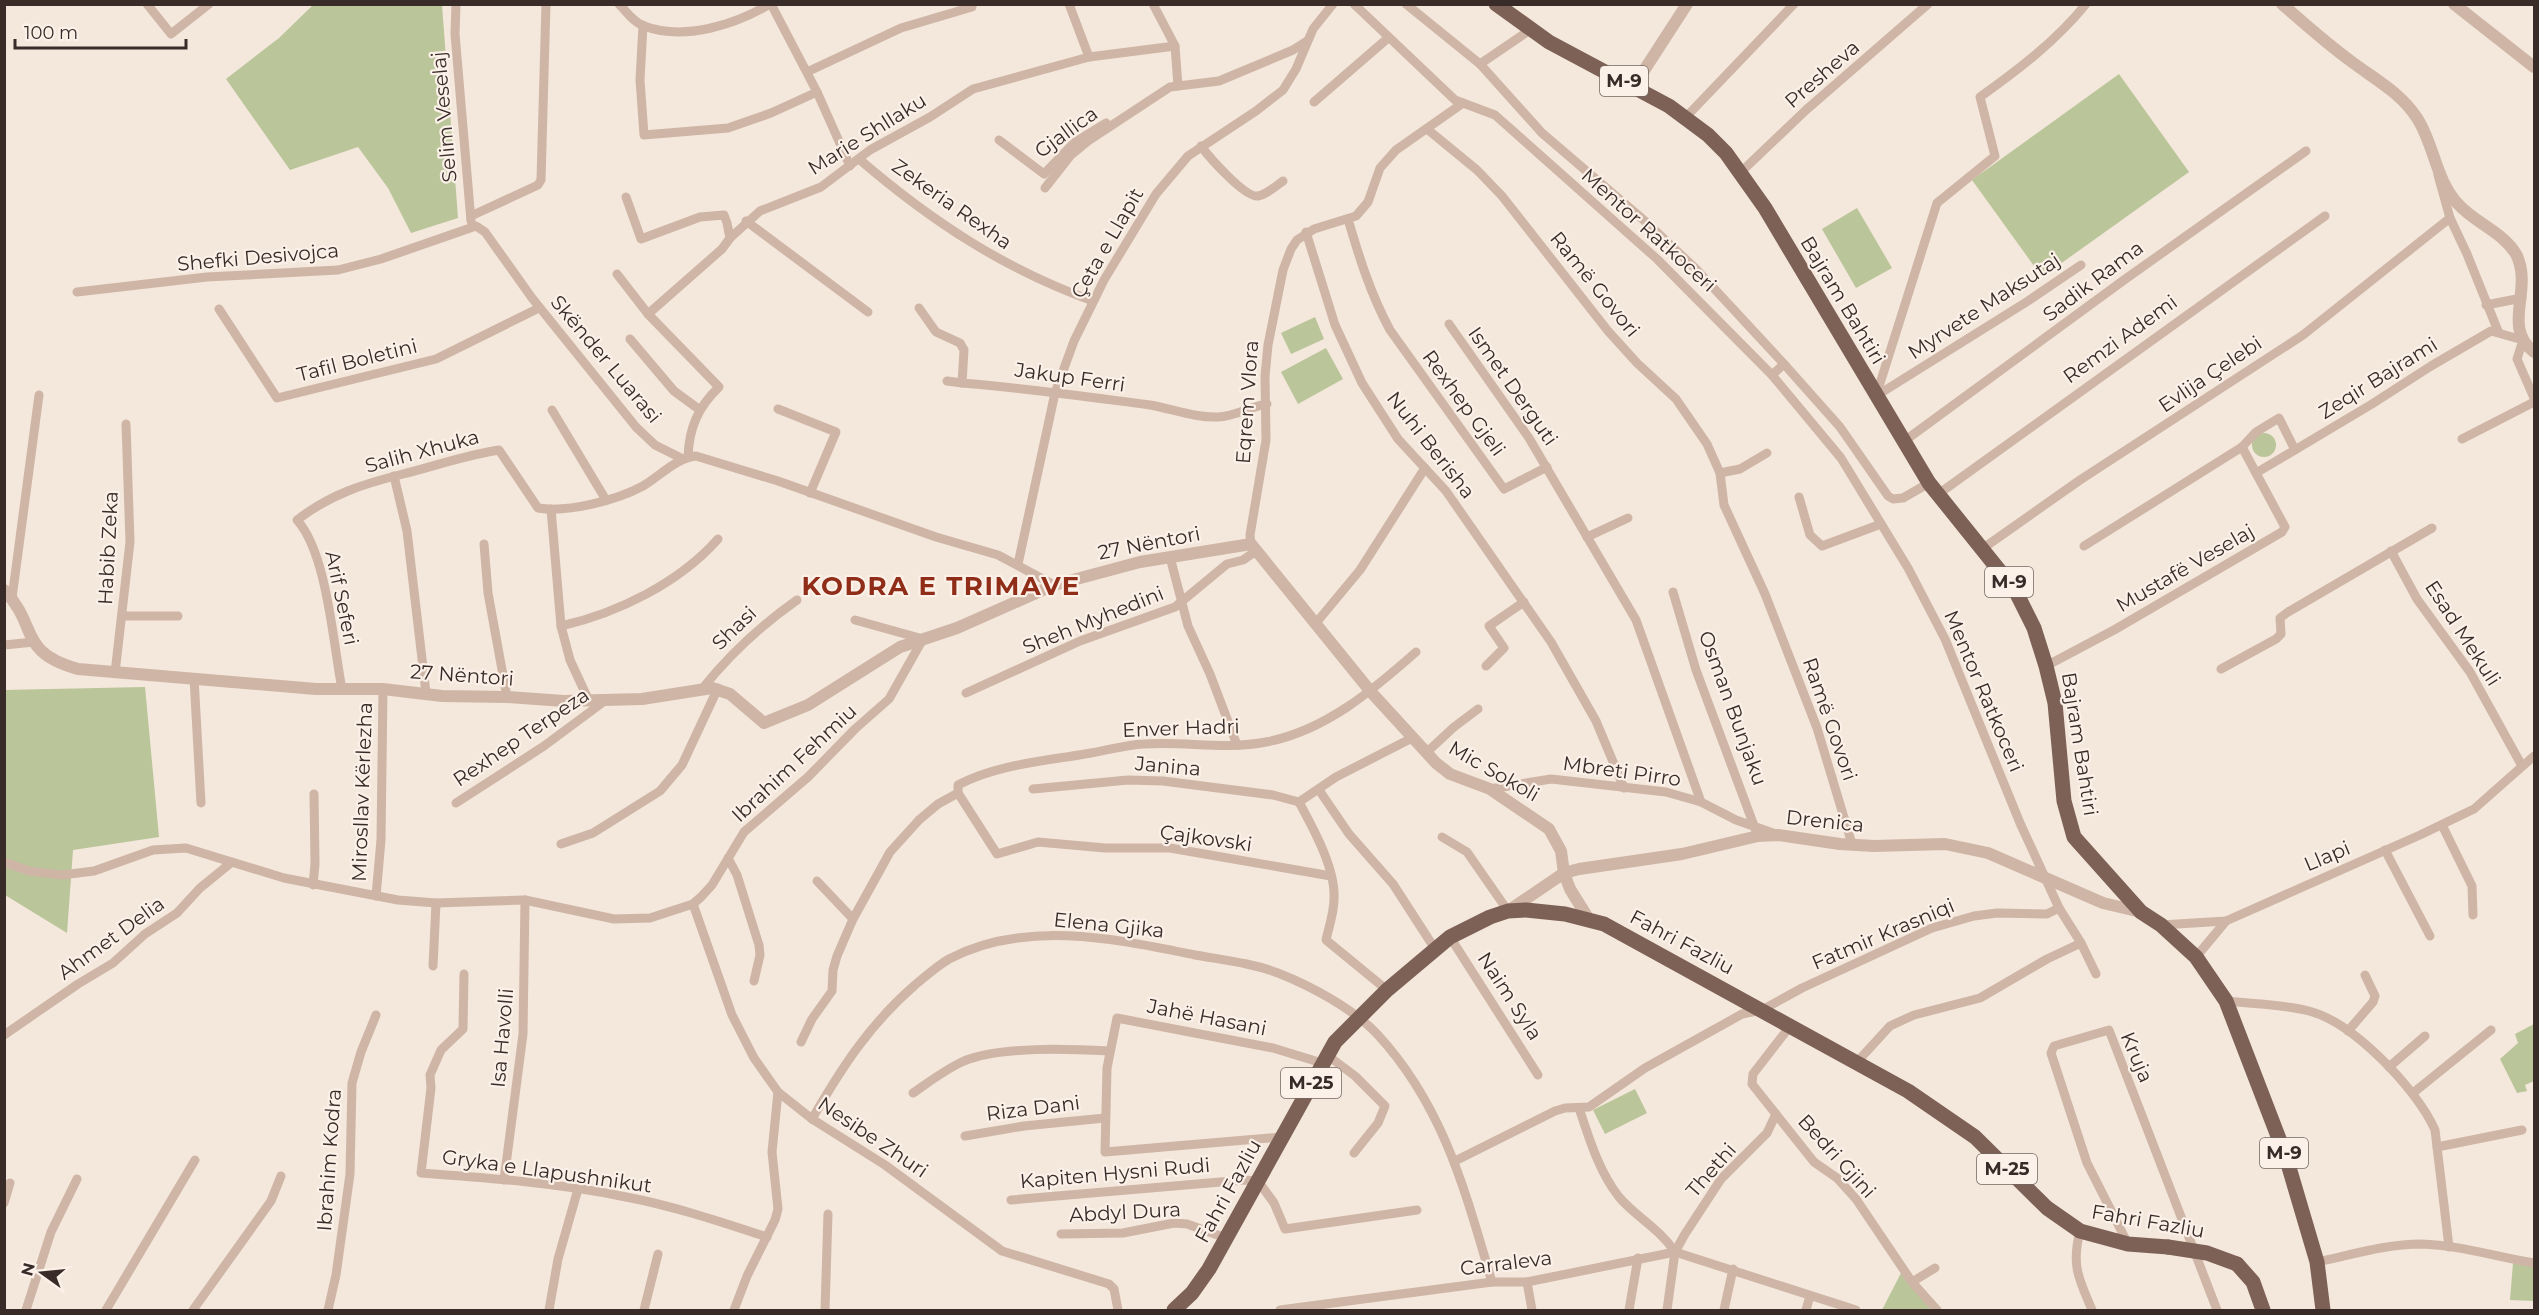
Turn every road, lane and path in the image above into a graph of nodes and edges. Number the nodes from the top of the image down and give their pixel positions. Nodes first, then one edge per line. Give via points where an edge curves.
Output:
1 (147, 4) edge
2 (209, 4) edge
3 (456, 4) edge
4 (546, 4) edge
5 (619, 4) edge
6 (770, 4) edge
7 (1069, 4) edge
8 (1153, 4) edge
9 (1333, 4) edge
10 (1354, 4) edge
11 (1406, 4) edge
12 (1496, 4) edge
13 (1687, 4) edge
14 (1794, 4) edge
15 (1928, 4) edge
16 (2086, 4) edge
17 (2282, 4) edge
18 (2454, 4) edge
19 (972, 7) dead end
20 (643, 25) junction
21 (1530, 30) junction
22 (1388, 38) junction
23 (1307, 40) junction
24 (1175, 46) junction
25 (1089, 57) junction
26 (1480, 64) junction
27 (2535, 67) edge
28 (807, 72) junction
29 (1178, 86) junction
30 (1634, 86) junction
31 (817, 92) junction
32 (1314, 102) dead end
33 (1463, 104) junction
34 (1128, 114) junction
35 (1686, 117) junction
36 (1427, 129) junction
37 (1542, 133) junction
38 (999, 140) dead end
39 (1201, 146) junction
40 (1529, 146) junction
41 (2306, 151) dead end
42 (860, 159) junction
43 (2436, 161) junction
44 (850, 166) junction
45 (1741, 172) junction
46 (1283, 182) dead end
47 (1045, 188) dead end
48 (626, 197) dead end
49 (2325, 216) dead end
50 (2450, 218) junction
51 (1348, 219) junction
52 (746, 221) junction
53 (471, 222) junction
54 (1306, 232) junction
55 (730, 238) junction
56 (2081, 265) dead end
57 (617, 274) dead end
58 (77, 292) dead end
59 (2522, 298) junction
60 (1093, 301) junction
61 (2486, 305) junction
62 (539, 308) junction
63 (919, 308) dead end
64 (219, 309) dead end
65 (868, 312) dead end
66 (648, 314) junction
67 (1449, 324) dead end
68 (2498, 331) junction
69 (630, 339) dead end
70 (2523, 340) junction
71 (2535, 352) edge
72 (1784, 364) junction
73 (1772, 375) junction
74 (947, 381) dead end
75 (962, 383) junction
76 (1055, 393) junction
77 (39, 395) dead end
78 (1876, 396) junction
79 (2535, 400) edge
80 (1267, 404) junction
81 (778, 409) dead end
82 (552, 410) dead end
83 (700, 410) junction
84 (126, 424) dead end
85 (2462, 439) dead end
86 (1903, 442) junction
87 (2242, 447) junction
88 (2295, 450) junction
89 (1767, 453) dead end
90 (686, 458) junction
91 (1547, 467) junction
92 (1425, 468) junction
93 (1720, 473) junction
94 (2256, 473) junction
95 (394, 476) junction
96 (1933, 489) junction
97 (810, 493) junction
98 (1799, 497) dead end
99 (606, 500) junction
100 (551, 509) junction
101 (1628, 518) dead end
102 (297, 520) joint
103 (1881, 524) junction
104 (2432, 528) dead end
105 (1587, 537) junction
106 (718, 538) dead end
107 (484, 544) dead end
108 (2084, 546) dead end
109 (1254, 548) junction
110 (1982, 549) junction
111 (2391, 551) junction
112 (1170, 557) junction
113 (1018, 564) junction
114 (1054, 585) junction
115 (1673, 592) dead end
116 (8, 594) edge
117 (797, 600) dead end
118 (1182, 601) junction
119 (1524, 602) junction
120 (123, 616) junction
121 (178, 616) dead end
122 (855, 620) dead end
123 (1316, 623) junction
124 (561, 626) junction
125 (923, 639) junction
126 (34, 642) junction
127 (4, 645) edge
128 (1416, 652) dead end
129 (1486, 666) dead end
130 (2046, 666) junction
131 (2221, 669) dead end
132 (115, 673) junction
133 (194, 678) junction
134 (718, 688) junction
135 (342, 689) junction
136 (383, 689) junction
137 (702, 689) junction
138 (1371, 692) junction
139 (426, 693) junction
140 (966, 693) dead end
141 (507, 696) junction
142 (606, 700) junction
143 (589, 701) junction
144 (1478, 709) dead end
145 (1412, 738) junction
146 (1237, 745) junction
147 (1426, 753) junction
148 (2535, 756) edge
149 (2522, 766) junction
150 (1624, 788) junction
151 (1033, 789) dead end
152 (1490, 789) junction
153 (1319, 790) junction
154 (958, 793) junction
155 (314, 794) dead end
156 (1299, 802) junction
157 (1701, 802) junction
158 (201, 803) dead end
159 (456, 803) dead end
160 (2442, 825) junction
161 (1757, 832) junction
162 (1442, 837) dead end
163 (561, 844) dead end
164 (1852, 844) junction
165 (2385, 850) junction
166 (728, 858) junction
167 (4, 862) edge
168 (232, 862) junction
169 (1564, 873) junction
170 (1331, 876) junction
171 (2045, 876) junction
172 (817, 881) dead end
173 (313, 885) junction
174 (376, 896) junction
175 (525, 900) junction
176 (436, 903) junction
177 (693, 904) junction
178 (2059, 908) junction
179 (1508, 911) junction
180 (2141, 912) junction
181 (2474, 915) dead end
182 (1587, 918) junction
183 (853, 919) junction
184 (2226, 921) junction
185 (2161, 925) junction
186 (2430, 936) dead end
187 (1450, 937) junction
188 (2080, 942) junction
189 (1435, 949) junction
190 (2196, 957) junction
191 (433, 966) dead end
192 (464, 974) dead end
193 (2096, 974) dead end
194 (2365, 975) dead end
195 (754, 981) dead end
196 (1387, 990) junction
197 (2226, 1001) junction
198 (1762, 1010) junction
199 (376, 1015) dead end
200 (1359, 1017) junction
201 (1791, 1025) junction
202 (2491, 1030) dead end
203 (2348, 1031) junction
204 (4, 1035) edge
205 (2425, 1036) dead end
206 (801, 1042) dead end
207 (1110, 1051) junction
208 (1324, 1059) junction
209 (1857, 1062) junction
210 (2389, 1067) junction
211 (1538, 1075) dead end
212 (778, 1092) junction
213 (913, 1093) dead end
214 (2413, 1093) junction
215 (1579, 1108) junction
216 (1776, 1114) junction
217 (1105, 1118) junction
218 (812, 1119) junction
219 (2522, 1130) dead end
220 (965, 1136) dead end
221 (1282, 1137) junction
222 (2437, 1147) junction
223 (1354, 1153) dead end
224 (195, 1160) dead end
225 (1455, 1161) junction
226 (281, 1176) dead end
227 (77, 1179) dead end
228 (504, 1180) junction
229 (1258, 1181) junction
230 (10, 1183) dead end
231 (578, 1190) junction
232 (1011, 1200) dead end
233 (4, 1203) edge
234 (1417, 1210) dead end
235 (828, 1214) dead end
236 (2080, 1231) junction
237 (1061, 1234) dead end
238 (767, 1237) junction
239 (1226, 1239) junction
240 (2128, 1244) junction
241 (2449, 1247) junction
242 (1675, 1252) junction
243 (658, 1254) dead end
244 (1638, 1258) junction
245 (2317, 1262) junction
246 (2535, 1263) edge
247 (1935, 1268) dead end
248 (1733, 1269) junction
249 (1492, 1282) junction
250 (1527, 1282) junction
251 (1912, 1282) junction
252 (1810, 1296) junction
253 (1285, 1310) edge
254 (26, 1311) edge
255 (106, 1311) edge
256 (193, 1311) edge
257 (328, 1311) edge
258 (549, 1311) edge
259 (644, 1311) edge
260 (734, 1311) edge
261 (825, 1311) edge
262 (1118, 1311) edge
263 (1174, 1311) edge
264 (1532, 1311) edge
265 (1629, 1311) edge
266 (1667, 1311) edge
267 (1724, 1311) edge
268 (1806, 1311) edge
269 (1856, 1311) edge
270 (1937, 1311) edge
271 (2092, 1311) edge
272 (2217, 1311) edge
273 (2263, 1311) edge
274 (2323, 1311) edge

1 - 2 street via 171,33
3 - 53 street, Selim Veselaj via 455,34
4 - 53 street, Shefki Desivojca via 541,180
5 - 20 street
6 - 20 street via 742,19 712,27 675,31
6 - 28 street
7 - 25 street
8 - 24 street
9 - 23 street, Çeta e Llapit
10 - 22 street, Mentor Ratkoceri
11 - 26 street, Remzi Ademi
12 - 21 main road, Bajram Bahtiri / M-9
13 - 30 street
14 - 35 street
15 - 45 street, Presheva
16 - 78 street via 2054,39 1980,97 1995,156 1937,203
17 - 43 street via 2321,39 2397,94 2418,119
18 - 27 street
19 - 28 street via 901,28
20 - 31 street via 640,80 644,135 728,128
21 - 26 street
21 - 30 main road, Bajram Bahtiri / M-9
22 - 32 street
22 - 33 street, Mentor Ratkoceri
23 - 29 street via 1293,50 1219,81
23 - 39 street, Çeta e Llapit via 1283,90
24 - 25 street, Marie Shllaku
24 - 29 street
25 - 42 street, Marie Shllaku via 973,89
26 - 37 street, Remzi Ademi
28 - 31 street
29 - 34 street via 1170,87
30 - 35 main road, Bajram Bahtiri / M-9
31 - 44 street
33 - 36 street
33 - 40 street, Mentor Ratkoceri via 1495,115
34 - 38 street, Gjallica via 1087,133 1044,174
34 - 47 street via 1071,155
35 - 45 main road, Bajram Bahtiri / M-9
36 - 51 street via 1388,158 1380,168 1368,202
36 - 93 street, Ramë Govori via 1502,196 1608,331 1676,399 1707,444
37 - 40 street
37 - 72 street, Remzi Ademi via 1696,269
39 - 46 street via 1212,161 1251,195 1260,195
39 - 60 street, Çeta e Llapit via 1156,194
40 - 73 street, Mentor Ratkoceri via 1657,259
41 - 86 street, Sadik Rama
42 - 44 street, Marie Shllaku
42 - 60 street, Zekeria Rexha via 974,245 1021,271
43 - 50 street via 2439,186
43 - 59 street via 2458,204 2517,256
44 - 52 street, Marie Shllaku via 821,187 772,205
45 - 78 main road, Bajram Bahtiri / M-9
48 - 55 street via 641,238 710,214 724,215
49 - 96 street, Remzi Ademi
50 - 61 street
50 - 110 street, Evlija Çelebi via 2303,335 2080,480
51 - 54 street
51 - 91 street, Rexhep Gjeli via 1364,270 1390,330 1504,489
52 - 55 street, Marie Shllaku
52 - 65 street
53 - 58 street, Shefki Desivojca via 381,260 338,270 207,278
53 - 62 street, Skënder Luarasi via 485,232
54 - 80 street, Eqrem Vlora via 1290,249 1283,270 1266,361
54 - 92 street, Nuhi Berisha via 1344,349 1378,411
55 - 66 street, Marie Shllaku via 723,249
56 - 78 street, Myrvete Maksutaj
57 - 66 street
59 - 61 street
59 - 70 street via 2518,326
60 - 76 street, Çeta e Llapit
61 - 68 street
62 - 64 street, Tafil Boletini via 436,359 278,398
62 - 90 street, Skënder Luarasi via 641,432 655,445
63 - 75 street via 936,333 960,343 964,350
66 - 83 street via 719,387
67 - 91 street, Ismet Derguti
68 - 70 street
68 - 88 street, Zeqir Bajrami via 2431,366
69 - 83 street via 674,391
70 - 71 street
70 - 79 street via 2517,359
72 - 73 street
72 - 96 street, Remzi Ademi via 1840,427 1888,496 1902,498
73 - 103 street, Mentor Ratkoceri via 1840,458
74 - 75 street, Jakup Ferri
75 - 76 street, Jakup Ferri
76 - 80 street, Jakup Ferri via 1150,405 1206,417 1232,415
76 - 113 street, Çeta e Llapit
77 - 116 street
78 - 86 main road, Bajram Bahtiri / M-9
79 - 85 street
80 - 109 street, Eqrem Vlora via 1266,440 1250,535
81 - 97 street via 836,432
82 - 99 street
83 - 90 street
84 - 120 street, Habib Zeka via 130,513
86 - 96 main road, Bajram Bahtiri / M-9
87 - 88 street via 2256,432 2279,418
87 - 94 street, Mustafë Veselaj
87 - 108 street
88 - 94 street, Zeqir Bajrami
89 - 93 street via 1740,469
90 - 97 street, Skënder Luarasi via 704,457
90 - 99 street via 642,486
91 - 105 street
92 - 119 street, Nuhi Berisha via 1446,491
92 - 123 street via 1360,570
93 - 164 street, Ramë Govori via 1724,505 1801,686
94 - 130 street, Mustafë Veselaj via 2284,524 2282,532
95 - 100 street, Salih Xhuka via 499,450 538,508
95 - 102 street, Salih Xhuka via 335,494
95 - 139 street via 407,531
96 - 110 main road, Bajram Bahtiri / M-9
97 - 113 street, Skënder Luarasi
98 - 103 street via 1810,535 1822,546
99 - 100 street
100 - 124 street
101 - 105 street
102 - 135 street, Arif Seferi via 306,530 325,588
103 - 171 street, Mentor Ratkoceri via 1945,639
104 - 111 street
105 - 157 street via 1636,620
106 - 124 street via 689,567 658,587 598,616
107 - 141 street via 488,593
109 - 112 street, 27 Nëntori
109 - 118 street, Sheh Myhedini via 1243,560 1227,564
109 - 123 street, Mic Sokoli
110 - 130 main road, Bajram Bahtiri / M-9 via 2025,608
111 - 131 street via 2288,612 2280,618 2281,634 2276,639
111 - 149 street, Esad Mekuli via 2417,599 2470,672
112 - 114 street, 27 Nëntori via 1124,565
112 - 118 street
113 - 114 street, Skënder Luarasi
114 - 125 street, 27 Nëntori
115 - 161 street, Osman Bunjaku via 1696,670
116 - 126 street, 27 Nëntori
117 - 137 street, Shasi via 745,640
118 - 140 street, Sheh Myhedini via 1169,610 1080,641
118 - 146 street via 1188,626
119 - 129 street via 1489,626 1504,648
119 - 150 street, Nuhi Berisha via 1596,721
120 - 121 street
120 - 132 street, Habib Zeka
122 - 125 street
123 - 138 street, Mic Sokoli
124 - 143 street via 570,660
125 - 134 street, 27 Nëntori via 884,656 808,705 764,723
125 - 166 street, Ibrahim Fehmiu via 897,687 880,708 744,832
126 - 127 street
126 - 132 street, 27 Nëntori via 44,655 60,664
128 - 138 street
130 - 180 main road, Bajram Bahtiri / M-9 via 2055,703 2064,801 2074,837
132 - 133 street, 27 Nëntori
133 - 135 street, 27 Nëntori
133 - 158 street
134 - 137 street, 27 Nëntori
134 - 163 street via 682,765 660,791 593,833
135 - 136 street, 27 Nëntori
136 - 139 street, 27 Nëntori
136 - 174 street, Mirosllav Kërlezha
137 - 142 street, 27 Nëntori via 642,699
138 - 145 street, Mic Sokoli
138 - 146 street, Enver Hadri via 1306,729 1267,742
139 - 141 street, 27 Nëntori
141 - 143 street, 27 Nëntori
142 - 143 street, 27 Nëntori
142 - 159 street, Rexhep Terpeza
144 - 147 street, Mic Sokoli
145 - 147 street, Mic Sokoli
145 - 153 street via 1336,777
146 - 154 street, Enver Hadri via 1126,746 992,773 958,785
147 - 152 street, Mic Sokoli via 1450,774
148 - 149 street, Llapi
149 - 160 street, Llapi via 2474,809
150 - 152 street, Mbreti Pirro via 1551,779
150 - 157 street, Mbreti Pirro via 1666,792
151 - 156 street, Janina via 1128,780 1163,781
152 - 169 street, Mic Sokoli via 1549,829 1561,851
153 - 156 street
153 - 189 street via 1349,834 1394,884
154 - 170 street, Çajkovski via 997,854 1038,842 1180,849
154 - 183 street, Enver Hadri via 938,804 904,834
155 - 173 street
156 - 170 street
157 - 161 street, Mbreti Pirro
160 - 165 street, Llapi
160 - 181 street via 2472,886
161 - 164 street, Drenica
161 - 169 street, Drenica via 1682,854
162 - 179 street via 1467,852
164 - 171 street, Drenica via 1946,844 1988,853
165 - 184 street, Llapi
165 - 186 street
166 - 177 street, Ibrahim Fehmiu via 712,885
166 - 195 street via 759,945
167 - 168 street, Ibrahim Fehmiu via 29,871 62,874 94,870 153,850 186,848
168 - 173 street, Ibrahim Fehmiu
168 - 204 street, Ahmet Delia via 177,913 145,934 113,963
169 - 179 street, Drenica
169 - 182 street, Mic Sokoli
170 - 196 street via 1334,898 1326,940
171 - 178 street, Mentor Ratkoceri
171 - 180 street, Drenica via 2103,903
172 - 183 street
173 - 174 street, Ibrahim Fehmiu
174 - 176 street, Ibrahim Fehmiu
175 - 176 street, Ibrahim Fehmiu
175 - 177 street, Ibrahim Fehmiu via 634,920 668,914
175 - 228 street, Isa Havolli via 523,1034
176 - 191 street
177 - 212 street, Nesibe Zhuri via 732,1015 754,1058
178 - 188 street, Mentor Ratkoceri
178 - 198 street, Fatmir Krasniqi via 2048,914 1997,913 1942,925 1893,944
179 - 182 main road, Fahri Fazliu / M-25 via 1543,911
179 - 187 main road, Fahri Fazliu / M-25
180 - 185 main road, Bajram Bahtiri / M-9
182 - 198 main road, Fahri Fazliu / M-25
183 - 206 street, Enver Hadri via 834,963 832,991
184 - 185 street, Llapi
184 - 190 street, Llapi
185 - 190 main road, Bajram Bahtiri / M-9
187 - 189 main road, Fahri Fazliu / M-25
187 - 211 street, Naim Syla
188 - 193 street, Mentor Ratkoceri
188 - 209 street via 1980,998 1900,1020 1877,1038
189 - 196 main road, Fahri Fazliu / M-25
190 - 197 main road, Bajram Bahtiri / M-9
192 - 228 street, Gryka e Llapushnikut via 463,1029 444,1045 429,1075 421,1173
194 - 203 street via 2375,996
196 - 200 main road, Fahri Fazliu / M-25
197 - 203 street via 2310,1011
197 - 245 main road, Bajram Bahtiri / M-9 via 2286,1157
198 - 201 main road, Fahri Fazliu / M-25
198 - 215 street, Fatmir Krasniqi via 1742,1014 1645,1068 1594,1103
199 - 257 street, Ibrahim Kodra via 352,1083 350,1174
200 - 208 main road, Fahri Fazliu / M-25
200 - 218 street, Elena Gjika via 1290,978 1260,967 1086,937 1051,935 1002,941 979,946 946,961 905,994 854,1050
200 - 225 street, Elena Gjika via 1394,1054 1429,1104
201 - 209 main road, Fahri Fazliu / M-25
201 - 216 street, Bedri Gjini via 1752,1079 1755,1089
202 - 214 street
203 - 210 street
205 - 210 street
207 - 208 street, Jahë Hasani via 1117,1018
207 - 213 street via 1038,1050 974,1058
207 - 217 street
208 - 221 main road, Fahri Fazliu / M-25
208 - 223 street via 1355,1076 1384,1106 1378,1123
209 - 236 main road, Fahri Fazliu / M-25 via 1929,1103 1975,1137 2047,1208
210 - 214 street
212 - 218 street, Nesibe Zhuri
212 - 238 street via 772,1152 778,1209
214 - 222 street via 2435,1130
215 - 225 street, Fatmir Krasniqi via 1555,1111
215 - 242 street via 1595,1154 1619,1197 1666,1238
216 - 242 street, Thethi via 1760,1143 1721,1179
216 - 251 street, Bedri Gjini via 1814,1162 1837,1178 1856,1199
217 - 220 street, Riza Dani
217 - 221 street via 1105,1152
218 - 262 street, Nesibe Zhuri via 885,1165 1002,1251 1109,1284 1114,1288
219 - 222 street
221 - 229 main road, Fahri Fazliu / M-25
222 - 241 street
224 - 255 street
225 - 249 street, Elena Gjika
226 - 256 street via 271,1201
227 - 254 street via 51,1232
228 - 231 street, Gryka e Llapushnikut
229 - 232 street, Kapiten Hysni Rudi via 1231,1180
229 - 234 street via 1274,1203 1285,1229
229 - 239 main road, Fahri Fazliu / M-25
230 - 233 street
231 - 238 street, Gryka e Llapushnikut via 668,1207
231 - 258 street
235 - 261 street
236 - 240 main road, Fahri Fazliu / M-25
236 - 271 street via 2075,1264
237 - 239 street, Abdyl Dura via 1123,1233 1174,1223
238 - 260 street
239 - 263 main road, Fahri Fazliu / M-25 via 1192,1293
240 - 272 street, Kruja via 2086,1163 2051,1053 2054,1046 2109,1030
240 - 273 main road, Fahri Fazliu / M-25, bridge via 2207,1253 2237,1264 2253,1282
241 - 245 street via 2419,1244 2383,1248
241 - 246 street
242 - 244 street, Carraleva
242 - 248 street, Carraleva
242 - 266 street
243 - 259 street
244 - 250 street, Carraleva
244 - 265 street
245 - 274 main road, Bajram Bahtiri / M-9
247 - 251 street
248 - 252 street, Carraleva
248 - 267 street
249 - 250 street, Carraleva
249 - 253 street, Carraleva
250 - 264 street
251 - 270 street, Bedri Gjini
252 - 268 street
252 - 269 street, Carraleva

